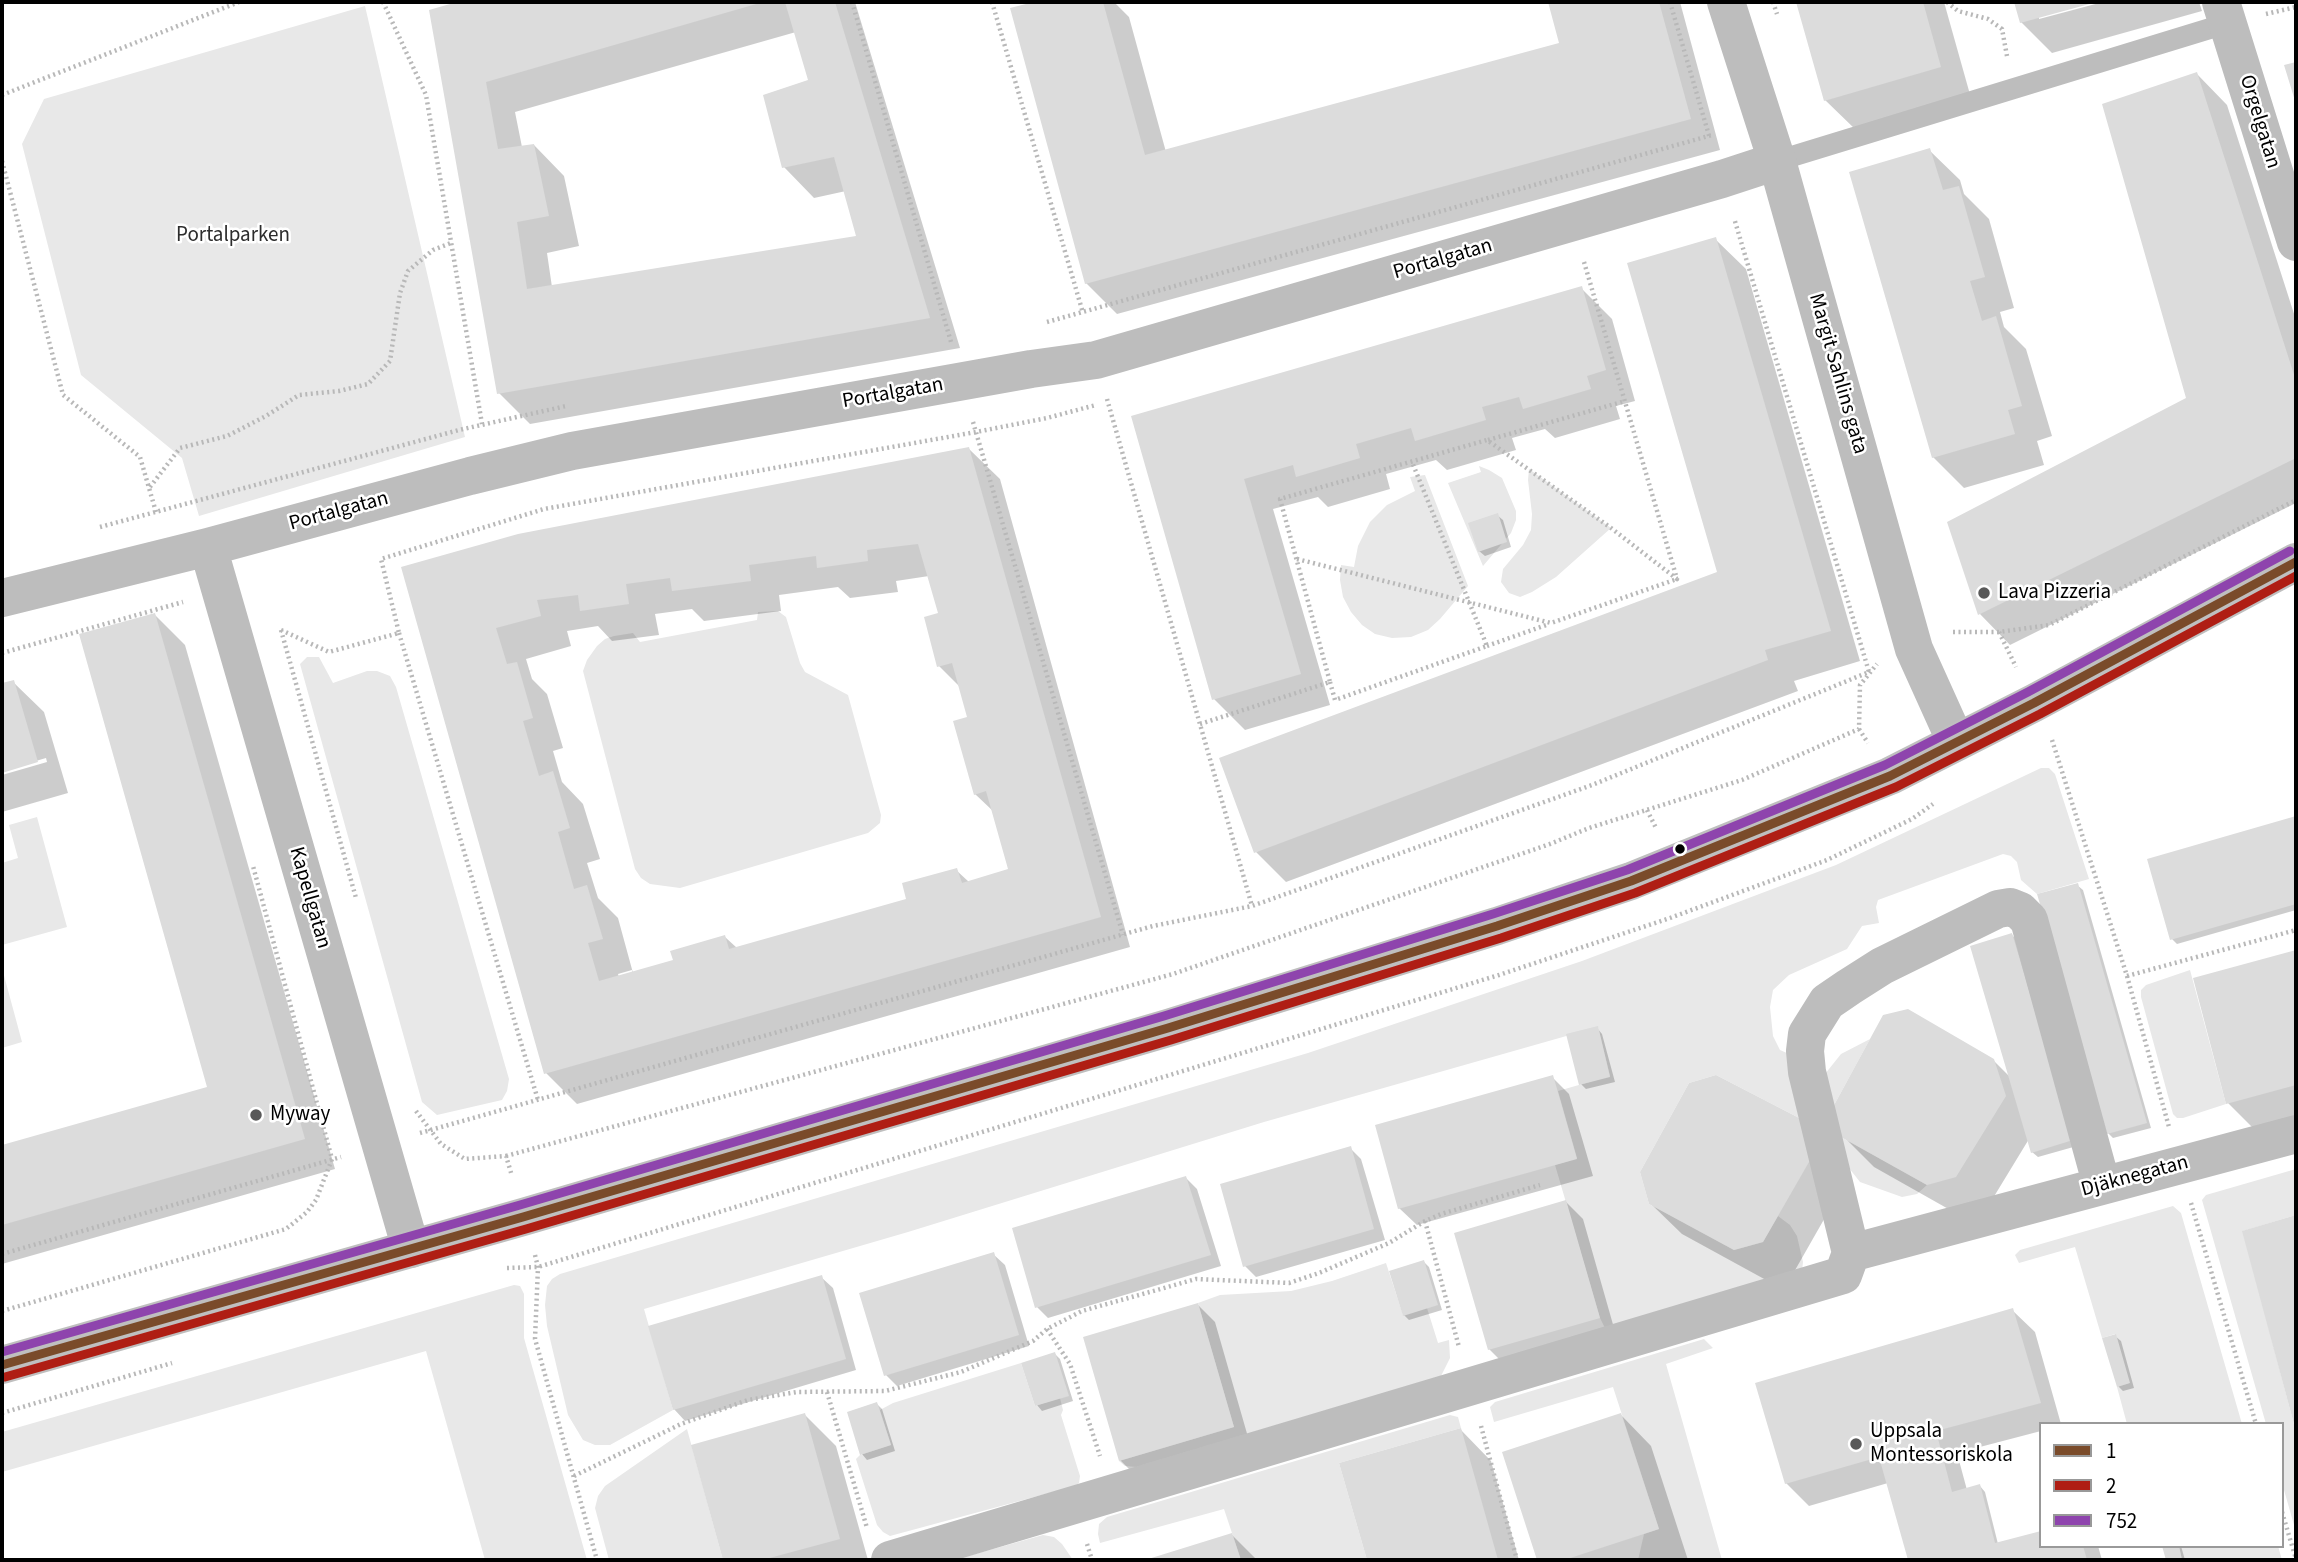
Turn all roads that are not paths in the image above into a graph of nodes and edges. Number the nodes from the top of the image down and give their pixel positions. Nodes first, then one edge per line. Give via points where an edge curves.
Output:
1 (1726, 2) edge
2 (2225, 13) edge
3 (1777, 161) junction
4 (2296, 242) edge
5 (208, 547) junction
6 (2296, 562) edge
7 (2, 597) edge
8 (1956, 742) junction
9 (2296, 1134) edge
10 (2102, 1186) junction
11 (411, 1249) junction
12 (1851, 1253) junction
13 (2, 1365) edge
14 (890, 1560) edge

1 - 3 street, Margit Sahlins gata
2 - 3 lane via 2013,89
2 - 4 street, Orgelgatan
3 - 5 street, Portalgatan via 1096,360 572,451
3 - 8 street, Margit Sahlins gata via 1914,649
5 - 7 street, Portalgatan
5 - 11 street, Kapellgatan
6 - 8 street
8 - 11 street via 1890,776 1631,881 1497,926 1168,1028
9 - 10 street, Djäknegatan
10 - 12 street, Djäknegatan
10 - 12 street via 2029,920 2010,907 1998,909 1849,987 1827,1002 1807,1034 1807,1072
11 - 13 street
12 - 14 street via 1843,1275

